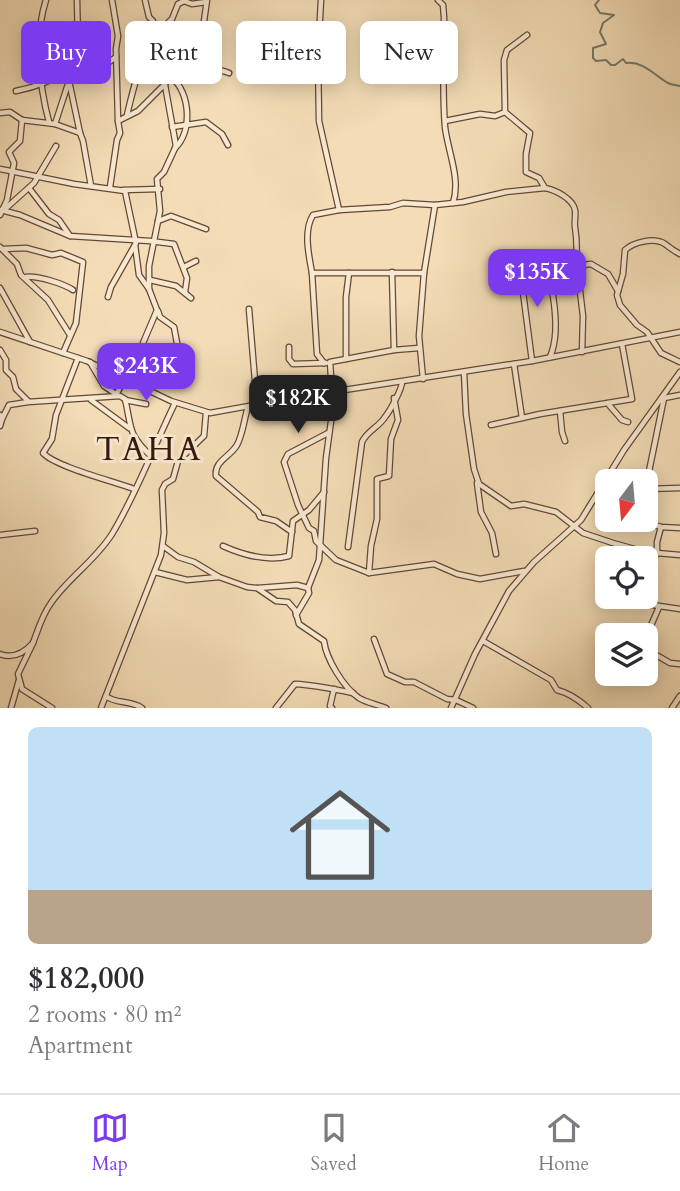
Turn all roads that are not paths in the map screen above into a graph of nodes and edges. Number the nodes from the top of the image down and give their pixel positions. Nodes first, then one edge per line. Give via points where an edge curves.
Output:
1 (46, 0) edge
2 (77, 0) edge
3 (112, 0) edge
4 (145, 0) edge
5 (321, 0) edge
6 (438, 0) edge
7 (207, 1) edge
8 (78, 21) edge
9 (153, 21) edge
10 (170, 21) edge
11 (205, 21) edge
12 (527, 35) dead end
13 (117, 56) junction
14 (111, 60) edge
15 (222, 70) edge
16 (229, 73) dead end
17 (46, 84) edge
18 (68, 84) edge
19 (70, 84) edge
20 (135, 84) edge
21 (164, 84) edge
22 (165, 84) edge
23 (178, 84) edge
24 (41, 86) junction
25 (16, 91) dead end
26 (505, 112) junction
27 (0, 113) edge
28 (127, 115) junction
29 (22, 120) junction
30 (118, 121) junction
31 (445, 121) junction
32 (52, 123) junction
33 (186, 126) junction
34 (172, 127) junction
35 (80, 133) junction
36 (228, 145) dead end
37 (56, 146) dead end
38 (175, 148) junction
39 (0, 169) edge
40 (13, 172) junction
41 (38, 176) junction
42 (90, 186) junction
43 (29, 188) junction
44 (110, 188) junction
45 (545, 188) junction
46 (160, 189) junction
47 (122, 190) junction
48 (453, 203) junction
49 (435, 205) junction
50 (339, 210) junction
51 (1, 212) edge
52 (158, 221) junction
53 (206, 229) dead end
54 (70, 236) junction
55 (135, 242) junction
56 (154, 242) junction
57 (1, 248) edge
58 (680, 254) edge
59 (196, 261) dead end
60 (576, 261) junction
61 (550, 262) junction
62 (184, 267) junction
63 (349, 272) junction
64 (392, 272) junction
65 (312, 273) junction
66 (424, 273) junction
67 (25, 277) junction
68 (150, 280) junction
69 (579, 283) dead end
70 (0, 288) edge
71 (149, 289) junction
72 (73, 290) dead end
73 (618, 291) junction
74 (185, 292) junction
75 (108, 297) dead end
76 (191, 298) dead end
77 (249, 309) dead end
78 (158, 310) junction
79 (0, 331) edge
80 (680, 332) edge
81 (71, 335) junction
82 (649, 338) junction
83 (30, 342) junction
84 (177, 343) dead end
85 (622, 344) junction
86 (289, 347) dead end
87 (419, 348) junction
88 (0, 350) edge
89 (394, 350) junction
90 (582, 352) junction
91 (62, 353) junction
92 (142, 355) dead end
93 (78, 358) junction
94 (549, 358) junction
95 (346, 359) junction
96 (532, 361) junction
97 (90, 362) junction
98 (327, 362) junction
99 (680, 362) edge
100 (514, 364) junction
101 (464, 372) junction
102 (680, 372) edge
103 (125, 378) junction
104 (423, 379) junction
105 (402, 382) junction
106 (334, 392) junction
107 (116, 395) junction
108 (680, 395) edge
109 (394, 398) junction
110 (662, 398) junction
111 (91, 399) junction
112 (125, 399) junction
113 (28, 401) junction
114 (61, 401) junction
115 (175, 402) junction
116 (146, 404) dead end
117 (608, 404) junction
118 (257, 405) junction
119 (248, 407) junction
120 (560, 411) junction
121 (205, 413) junction
122 (1, 417) edge
123 (521, 418) junction
124 (628, 422) dead end
125 (491, 425) dead end
126 (0, 426) edge
127 (129, 428) junction
128 (328, 433) junction
129 (565, 441) dead end
130 (152, 457) junction
131 (649, 469) edge
132 (477, 482) junction
133 (658, 488) edge
134 (680, 488) edge
135 (134, 489) junction
136 (324, 492) junction
137 (303, 515) junction
138 (574, 526) junction
139 (658, 526) edge
140 (661, 527) junction
141 (680, 528) edge
142 (35, 531) dead end
143 (292, 532) junction
144 (0, 535) edge
145 (163, 545) junction
146 (223, 546) dead end
147 (320, 546) junction
148 (625, 546) edge
149 (657, 546) edge
150 (348, 547) dead end
151 (496, 554) dead end
152 (658, 554) edge
153 (680, 555) edge
154 (525, 571) junction
155 (155, 572) junction
156 (369, 573) junction
157 (219, 577) junction
158 (257, 588) junction
159 (308, 588) junction
160 (659, 607) joint
161 (680, 609) edge
162 (296, 615) junction
163 (652, 623) edge
164 (374, 639) dead end
165 (483, 641) junction
166 (33, 643) junction
167 (0, 654) edge
168 (658, 656) edge
169 (680, 664) edge
170 (20, 680) junction
171 (334, 689) junction
172 (354, 693) junction
173 (106, 696) junction
174 (680, 696) edge
175 (456, 700) junction
176 (11, 708) edge
177 (52, 708) edge
178 (101, 708) edge
179 (142, 708) edge
180 (276, 708) edge
181 (332, 708) edge
182 (386, 708) edge
183 (451, 708) edge
184 (473, 708) edge
185 (588, 708) edge
186 (672, 708) edge

1 - 24 street via 38,40
2 - 8 street
3 - 13 street
4 - 9 street
5 - 50 street via 319,121
6 - 31 street via 444,17
7 - 10 street via 178,4
7 - 11 street
12 - 26 street via 507,50 504,60
13 - 14 street
13 - 30 street
15 - 16 street
17 - 24 street
18 - 32 street
19 - 35 street
20 - 28 street
21 - 28 street via 138,111
22 - 34 street
23 - 33 street
24 - 25 street
24 - 32 street
26 - 31 street
26 - 45 street via 530,133 526,172 539,178
27 - 29 street via 10,112
28 - 30 street
29 - 32 street
29 - 40 street via 20,141 9,152
30 - 44 street
31 - 48 street via 456,184
32 - 35 street
33 - 34 street
33 - 36 street via 206,122
33 - 38 street via 184,138
34 - 38 street
35 - 42 street
37 - 41 street
38 - 46 street via 157,179
39 - 40 street
40 - 41 street
40 - 51 street
41 - 42 street
41 - 43 street
42 - 44 street
43 - 51 street
43 - 54 street
44 - 47 street
45 - 48 street
45 - 60 street via 555,190 575,208
46 - 47 street
46 - 52 street
47 - 55 street
48 - 49 street
49 - 50 street via 403,203
49 - 66 street
50 - 65 street via 313,215 309,222
51 - 54 street
52 - 53 street via 172,216
52 - 56 street
54 - 55 street
55 - 56 street
55 - 71 street via 139,275
55 - 75 street
56 - 62 street via 174,244
56 - 68 street
57 - 67 street
57 - 81 street via 61,253 83,262
58 - 73 street via 659,242 630,246 625,250
59 - 62 street
60 - 61 street
60 - 73 street via 600,267
61 - 94 street via 556,341
61 - 96 street via 526,268 521,277
62 - 74 street
63 - 64 street
63 - 65 street
63 - 95 street
64 - 66 street
64 - 89 street
65 - 98 street via 317,354
66 - 87 street
67 - 72 street via 65,284
67 - 81 street via 48,300
68 - 71 street
68 - 74 street via 167,282
69 - 90 street
70 - 83 street
71 - 78 street
73 - 82 street via 620,305
74 - 76 street
77 - 118 street
78 - 84 street via 174,327
78 - 92 street
79 - 83 street
80 - 82 street
81 - 91 street
82 - 85 street
82 - 99 street via 661,353
83 - 91 street
85 - 90 street
85 - 117 street via 632,399
86 - 98 street via 293,364
87 - 89 street
87 - 104 street
88 - 113 street via 16,389
89 - 95 street
90 - 94 street
91 - 93 street
93 - 97 street
93 - 114 street
94 - 96 street
95 - 98 street
96 - 100 street
97 - 103 street
97 - 107 street via 104,386
98 - 106 street
100 - 101 street
100 - 123 street
101 - 104 street
101 - 132 street
102 - 110 street
103 - 107 street
103 - 115 street
104 - 105 street
105 - 106 street
105 - 109 street
106 - 118 street
106 - 128 street
107 - 111 street
107 - 112 street
108 - 110 street
109 - 150 street via 384,419 362,442
109 - 156 street via 398,420 391,439 389,476 377,479
110 - 131 street
110 - 138 street
111 - 114 street
111 - 127 street
112 - 116 street
112 - 127 street
113 - 114 street
113 - 122 street via 9,405
114 - 135 street via 52,439 43,453 46,457
115 - 121 street
115 - 130 street
117 - 120 street
117 - 124 street
118 - 119 street
119 - 121 street
119 - 143 street via 236,446 215,468 216,476 260,517
120 - 123 street
120 - 129 street
121 - 145 street via 204,436 178,461 173,479 162,490
122 - 126 street
123 - 125 street
127 - 130 street
128 - 136 street
128 - 137 street via 285,457
130 - 135 street
132 - 138 street via 511,506 524,504 556,512
132 - 151 street via 481,512
133 - 134 street
135 - 166 street via 100,551 51,602
136 - 137 street
136 - 147 street
137 - 143 street via 293,521
137 - 147 street
138 - 148 street
138 - 154 street
139 - 140 street
140 - 141 street
140 - 149 street
142 - 144 street
143 - 146 street via 289,556 280,558 258,557
145 - 155 street
145 - 157 street
147 - 156 street via 336,560
147 - 159 street
152 - 153 street
154 - 156 street via 480,579 434,564
154 - 165 street
155 - 157 street via 187,580
155 - 173 street
157 - 158 street
158 - 159 street
158 - 162 street via 276,601 288,602
159 - 162 street
160 - 161 street
160 - 163 street
162 - 172 street via 305,630 324,641 341,680
164 - 175 street via 387,674
165 - 175 street
165 - 185 street via 551,680 557,690 568,692
166 - 167 street via 16,656
166 - 170 street via 18,674
168 - 169 street
170 - 176 street
170 - 177 street via 24,692
171 - 172 street
171 - 180 street via 295,684
171 - 181 street
172 - 182 street
173 - 178 street
173 - 179 street
174 - 186 street
175 - 183 street
175 - 184 street

